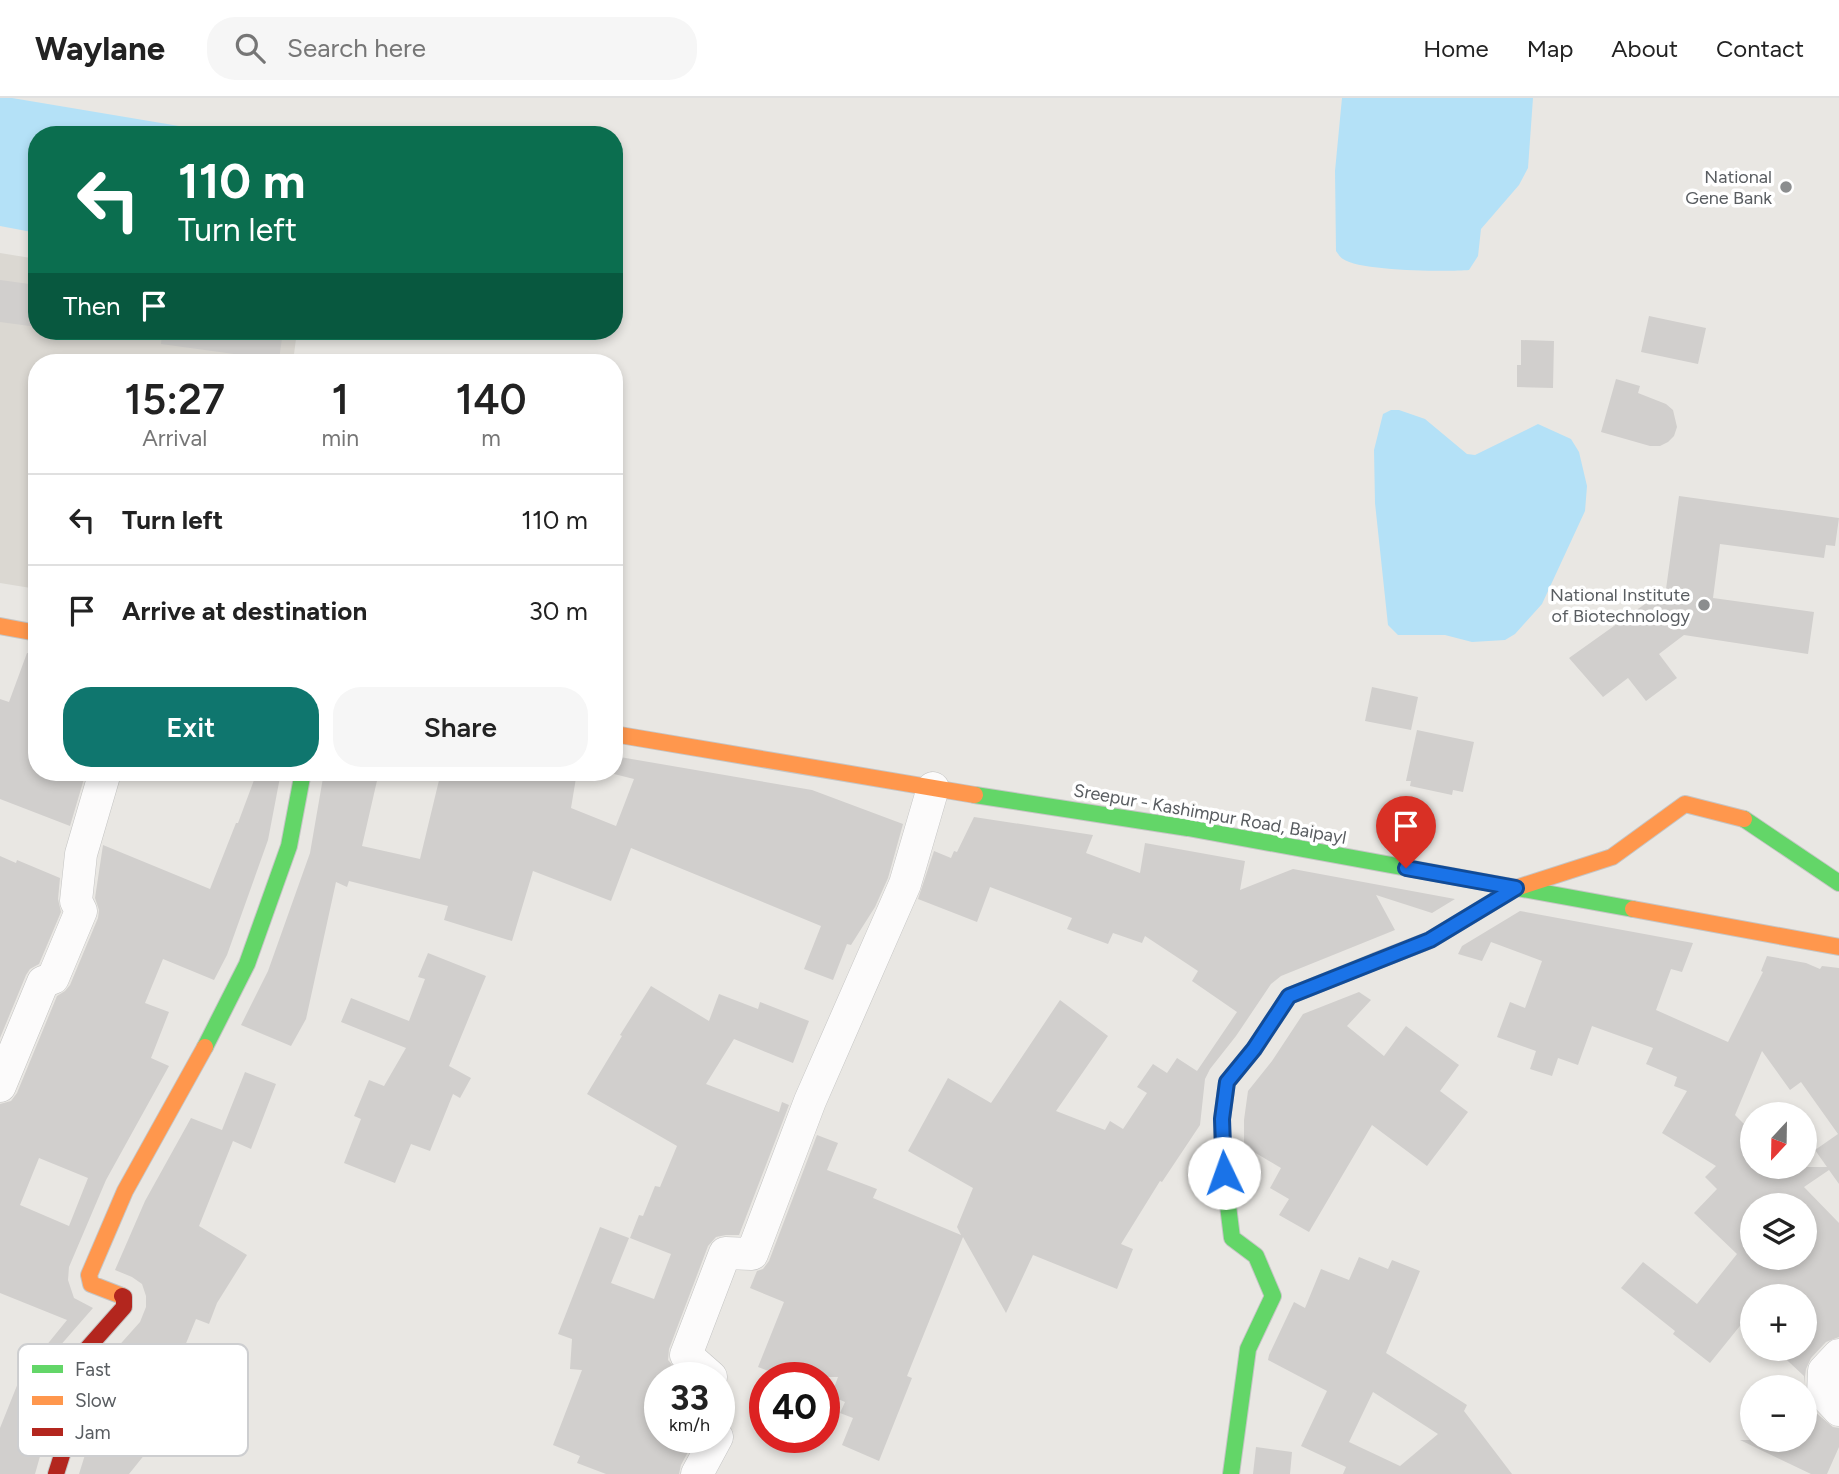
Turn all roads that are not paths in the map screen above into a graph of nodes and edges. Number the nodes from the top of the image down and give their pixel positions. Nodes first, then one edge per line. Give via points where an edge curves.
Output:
1 (0, 626) edge
2 (28, 631) edge
3 (623, 736) edge
4 (102, 781) edge
5 (301, 781) edge
6 (933, 788) junction
7 (1839, 883) edge
8 (1516, 888) junction
9 (1839, 947) edge
10 (0, 1086) edge
11 (91, 1344) edge
12 (1839, 1355) edge
13 (694, 1362) edge
14 (1839, 1410) edge
15 (708, 1453) edge
16 (62, 1456) edge
17 (57, 1474) edge
18 (697, 1474) edge
19 (1231, 1474) edge

1 - 2 street
3 - 6 street, Sreepur - Kashimpur Road, Baipayl
4 - 10 street via 81,854 76,901 81,911 53,978 43,982
5 - 11 street via 289,846 247,964 125,1191 89,1275 91,1284 124,1297 124,1307
6 - 8 street, Sreepur - Kashimpur Road, Baipayl via 1188,828
6 - 13 street via 905,884 810,1101 752,1254 725,1253 686,1355
7 - 8 street via 1744,819 1685,804 1612,856
8 - 9 street, Sreepur - Kashimpur Road, Baipayl
8 - 19 street via 1430,940 1289,996 1227,1082 1222,1157 1232,1238 1256,1256 1273,1296 1248,1349
12 - 14 street via 1824,1371 1823,1394
15 - 18 street
16 - 17 street

